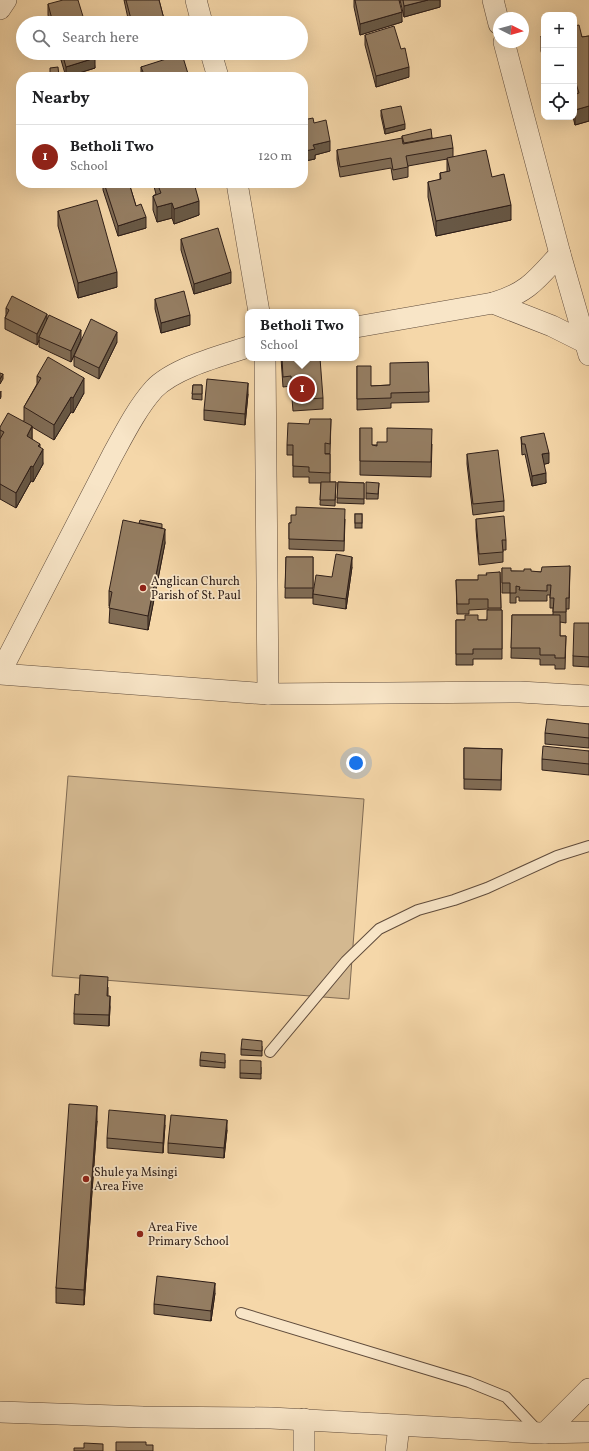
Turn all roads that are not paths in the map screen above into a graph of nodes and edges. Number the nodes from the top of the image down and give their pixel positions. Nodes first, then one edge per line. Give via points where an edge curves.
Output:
1 (6, 0) edge
2 (196, 0) edge
3 (492, 0) edge
4 (0, 9) edge
5 (496, 12) edge
6 (200, 16) edge
7 (506, 48) edge
8 (213, 60) edge
9 (217, 72) edge
10 (238, 188) edge
11 (560, 254) junction
12 (493, 303) junction
13 (258, 309) edge
14 (359, 326) edge
15 (245, 348) edge
16 (588, 349) edge
17 (265, 361) edge
18 (0, 673) edge
19 (268, 694) junction
20 (589, 696) edge
21 (589, 846) edge
22 (270, 1052) dead end
23 (241, 1313) dead end
24 (589, 1389) edge
25 (0, 1412) edge
26 (304, 1419) junction
27 (399, 1426) junction
28 (589, 1432) edge
29 (542, 1433) junction
30 (304, 1451) edge
31 (396, 1451) edge

1 - 4 street
2 - 6 street
3 - 5 street
7 - 11 street
8 - 9 street
10 - 13 street
11 - 12 street via 520,293
11 - 16 street
12 - 14 street
12 - 16 street via 552,326
15 - 18 street via 188,368 154,389 115,450
17 - 19 street
18 - 19 street
19 - 20 street via 520,692
21 - 22 lane via 557,856 487,888 418,910 379,929 346,961
23 - 29 lane via 462,1380 499,1394 506,1397
24 - 29 street
25 - 26 street
26 - 27 street
26 - 30 street
27 - 29 street
27 - 31 street
28 - 29 street

